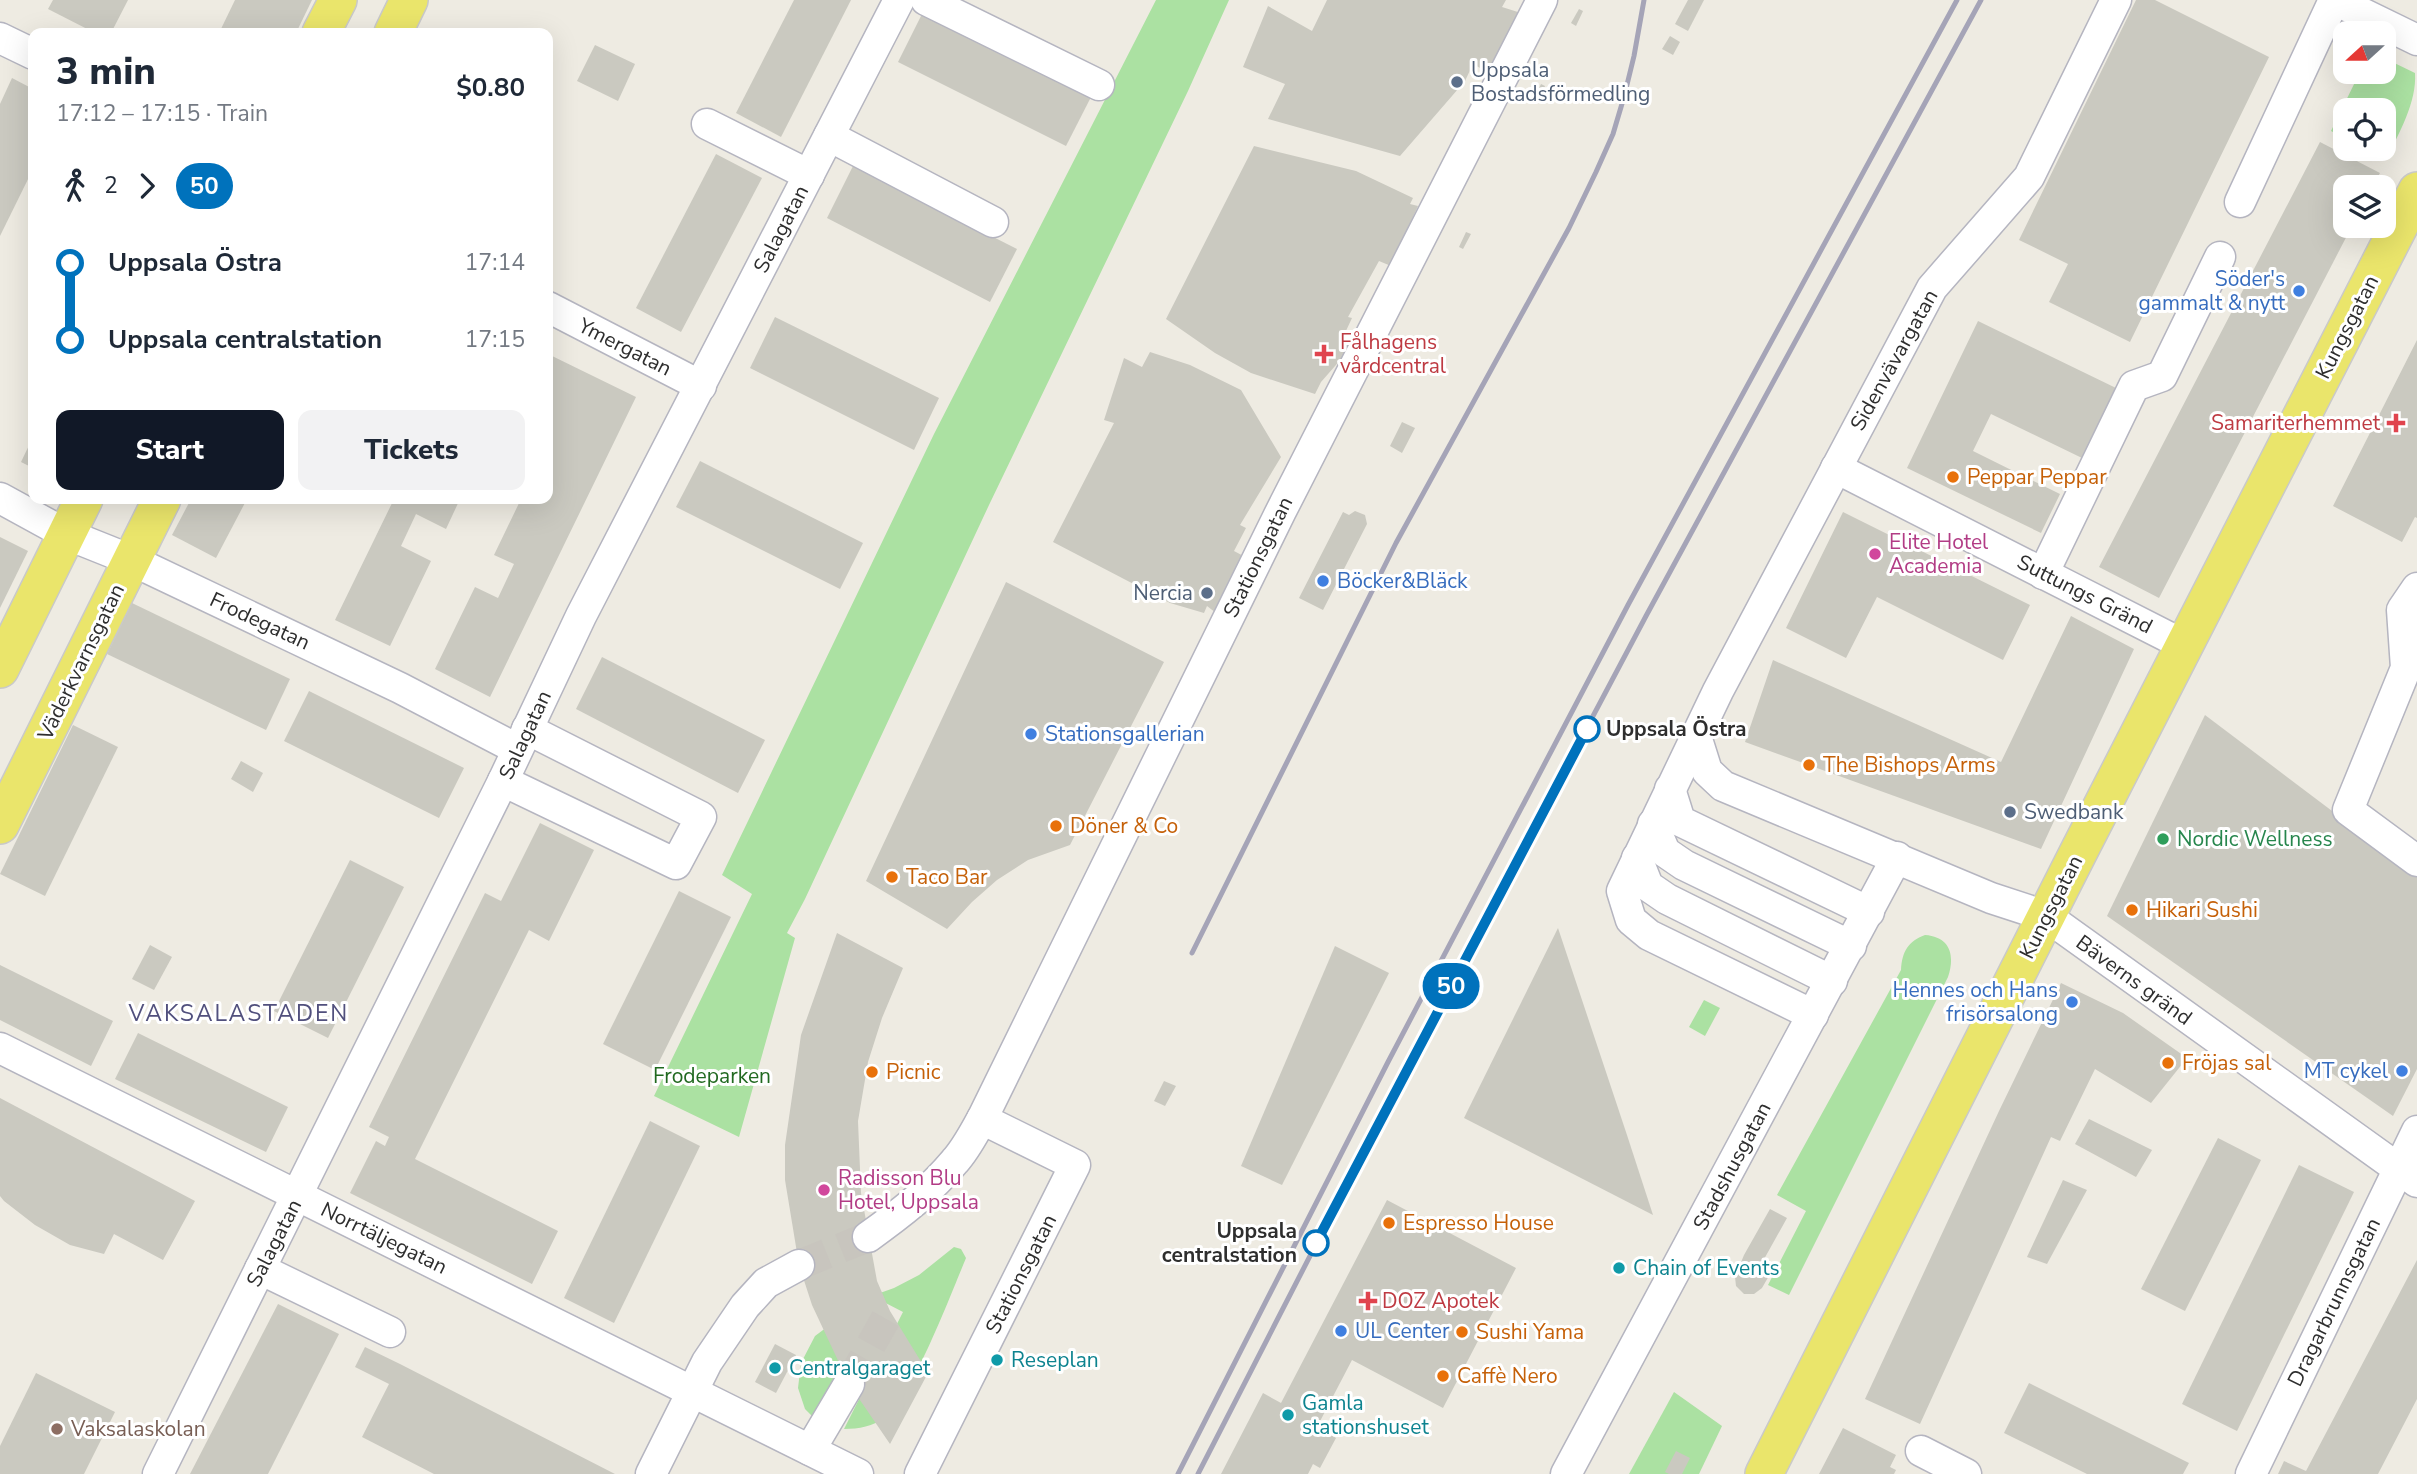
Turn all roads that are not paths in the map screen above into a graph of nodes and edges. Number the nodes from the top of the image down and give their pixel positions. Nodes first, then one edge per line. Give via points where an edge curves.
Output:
1 (338, 0) edge
2 (409, 0) edge
3 (899, 0) edge
4 (926, 0) edge
5 (1542, 0) edge
6 (2116, 0) edge
7 (2335, 0) edge
8 (324, 28) edge
9 (395, 28) edge
10 (0, 38) edge
11 (2417, 40) edge
12 (28, 52) edge
13 (1099, 85) dead end
14 (706, 124) dead end
15 (829, 136) junction
16 (809, 175) junction
17 (2417, 191) edge
18 (2240, 202) dead end
19 (993, 222) dead end
20 (2220, 257) dead end
21 (553, 310) edge
22 (701, 386) junction
23 (1836, 468) junction
24 (0, 498) edge
25 (81, 504) edge
26 (159, 504) edge
27 (66, 534) junction
28 (131, 560) junction
29 (2043, 574) junction
30 (2417, 588) edge
31 (2184, 645) junction
32 (2411, 665) edge
33 (0, 669) edge
34 (1696, 736) junction
35 (522, 739) junction
36 (503, 781) junction
37 (1670, 789) junction
38 (1653, 824) junction
39 (0, 825) edge
40 (1897, 857) junction
41 (1637, 858) junction
42 (2417, 861) edge
43 (1869, 912) junction
44 (2046, 916) junction
45 (1851, 946) junction
46 (1832, 981) junction
47 (1813, 1015) junction
48 (0, 1048) edge
49 (982, 1119) junction
50 (2417, 1131) edge
51 (2408, 1176) edge
52 (299, 1195) junction
53 (868, 1237) tunnel mouth
54 (799, 1265) tunnel mouth
55 (260, 1269) junction
56 (390, 1332) dead end
57 (849, 1384) tunnel mouth
58 (692, 1391) junction
59 (810, 1450) junction
60 (1921, 1451) dead end
61 (158, 1474) edge
62 (651, 1474) edge
63 (858, 1474) edge
64 (920, 1474) edge
65 (1566, 1474) edge
66 (1764, 1474) edge
67 (1965, 1474) edge
68 (2251, 1474) edge

1 - 8 main road
2 - 9 main road
3 - 15 street, Salagatan
4 - 13 street
5 - 49 street, Stationsgatan via 1281,511
6 - 23 street, Sidenvävargatan via 2029,177 1932,288
7 - 11 street
7 - 18 street
10 - 12 street
14 - 16 street
15 - 16 street, Salagatan
15 - 19 street
16 - 22 street, Salagatan
17 - 31 main road, Kungsgatan
20 - 29 street via 2162,376 2134,386
21 - 22 street, Ymergatan
22 - 35 street, Salagatan
23 - 29 street, Suttungs Gränd
23 - 34 street, Sidenvävargatan
24 - 27 street, Frodegatan
25 - 27 main road
26 - 28 main road, Väderkvarnsgatan
27 - 28 street, Frodegatan
27 - 33 main road
28 - 35 street, Frodegatan via 400,688
28 - 39 main road, Väderkvarnsgatan
29 - 31 street, Suttungs Gränd
30 - 32 street via 2402,610
31 - 44 main road, Kungsgatan
32 - 42 street via 2348,810
34 - 37 street, Sidenvävargatan
34 - 40 street, Bäverns gränd via 1707,771 1723,786
35 - 36 street, Salagatan
35 - 36 street, Frodegatan via 701,817 676,864
36 - 52 street, Salagatan
37 - 38 street, Sidenvävargatan
37 - 43 street via 1680,821
38 - 41 street, Sidenvävargatan
38 - 45 street via 1665,852 1684,864
40 - 43 street, Stadshusgatan
40 - 44 street, Bäverns gränd via 1991,898
41 - 46 street via 1648,886 1667,899
41 - 47 street, Sidenvävargatan via 1622,891 1631,920 1649,934
43 - 45 street, Stadshusgatan
44 - 51 street, Bäverns gränd
44 - 66 main road, Kungsgatan
45 - 46 street, Stadshusgatan
46 - 47 street, Stadshusgatan
47 - 65 street, Stadshusgatan
48 - 52 street, Norrtäljegatan
49 - 53 street, Stationsgatan via 934,1185
49 - 64 street, Stationsgatan via 1074,1165
50 - 51 street, Dragarbrunnsgatan
51 - 68 street, Dragarbrunnsgatan
52 - 55 street, Salagatan
52 - 58 street, Norrtäljegatan
54 - 58 street via 766,1283 745,1306
55 - 56 street
55 - 61 street, Salagatan
57 - 59 street
58 - 59 street
58 - 62 street
59 - 63 street
60 - 67 street

